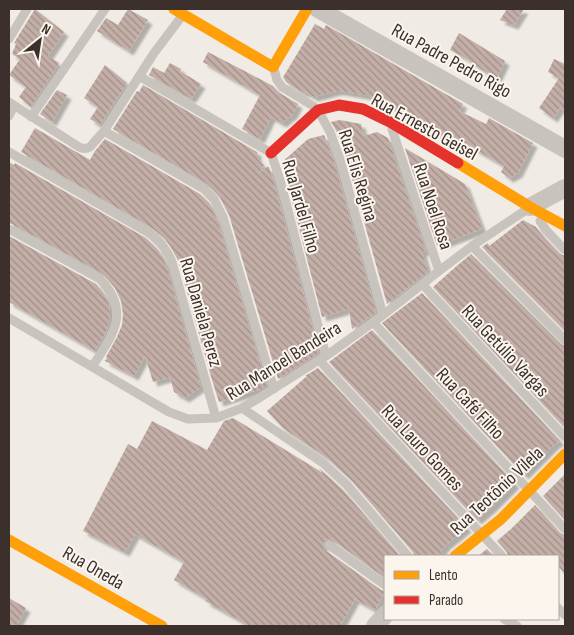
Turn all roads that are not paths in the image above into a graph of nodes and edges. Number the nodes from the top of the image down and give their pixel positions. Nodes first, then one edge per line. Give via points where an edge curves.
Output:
1 (27, 9) edge
2 (105, 9) edge
3 (307, 9) edge
4 (318, 9) edge
5 (179, 12) edge
6 (9, 39) edge
7 (273, 66) junction
8 (139, 76) junction
9 (12, 104) edge
10 (318, 110) junction
11 (9, 116) edge
12 (32, 117) junction
13 (390, 122) junction
14 (104, 131) junction
15 (565, 149) edge
16 (9, 152) edge
17 (270, 154) junction
18 (565, 188) edge
19 (531, 208) junction
20 (565, 226) edge
21 (9, 230) edge
22 (472, 246) junction
23 (565, 250) edge
24 (439, 271) junction
25 (422, 284) junction
26 (383, 316) junction
27 (9, 318) edge
28 (373, 322) junction
29 (565, 340) edge
30 (322, 358) junction
31 (92, 367) junction
32 (274, 388) junction
33 (242, 408) junction
34 (216, 418) junction
35 (565, 437) edge
36 (565, 454) edge
37 (530, 490) junction
38 (565, 529) edge
39 (482, 534) junction
40 (9, 540) edge
41 (328, 545) dead end
42 (407, 555) edge
43 (456, 555) edge
44 (501, 555) edge
45 (384, 584) edge
46 (384, 617) edge
47 (506, 620) edge
48 (162, 626) edge
49 (375, 626) edge
50 (517, 626) edge

1 - 6 lane
2 - 12 lane
3 - 7 street
4 - 15 street, Rua Padre Pedro Rigo
5 - 7 street
5 - 8 lane
7 - 10 lane, Rua Elis Regina via 278,84
8 - 14 lane
8 - 17 lane, Rua Jardel Filho
9 - 11 lane
9 - 12 lane
10 - 13 street, Rua Ernesto Geisel via 339,105 355,107
10 - 17 street
10 - 26 lane, Rua Elis Regina via 340,159
12 - 14 lane via 83,149
13 - 19 street, Rua Ernesto Geisel
13 - 24 lane, Rua Noel Rosa
14 - 32 lane via 204,189 214,199 223,217
16 - 34 lane, Rua Daniela Perez via 149,233 168,252
17 - 30 lane, Rua Jardel Filho via 280,180
18 - 19 street
19 - 20 street, Rua Ernesto Geisel
19 - 22 lane, Rua Manoel Bandeira
19 - 23 lane
21 - 31 lane via 100,279 110,289 117,319 113,334
22 - 24 lane, Rua Manoel Bandeira
22 - 29 lane
24 - 25 lane, Rua Manoel Bandeira
25 - 26 lane, Rua Manoel Bandeira
25 - 35 lane, Rua Getúlio Vargas
26 - 28 lane, Rua Manoel Bandeira
27 - 31 lane, Rua Manoel Bandeira
28 - 30 lane, Rua Manoel Bandeira
28 - 37 lane, Rua Café Filho
30 - 32 lane, Rua Manoel Bandeira
30 - 39 lane, Rua Lauro Gomes
31 - 34 lane, Rua Manoel Bandeira via 169,412 188,419
32 - 33 lane, Rua Manoel Bandeira
33 - 34 lane, Rua Manoel Bandeira
33 - 42 lane via 323,463 347,485
36 - 37 street, Rua Teotônio Vilela
37 - 38 lane, Rua Café Filho
37 - 39 street, Rua Teotônio Vilela
39 - 43 street, Rua Teotônio Vilela
39 - 44 lane, Rua Lauro Gomes
40 - 48 street, Rua Oneda
41 - 45 lane
46 - 49 street
47 - 50 lane

